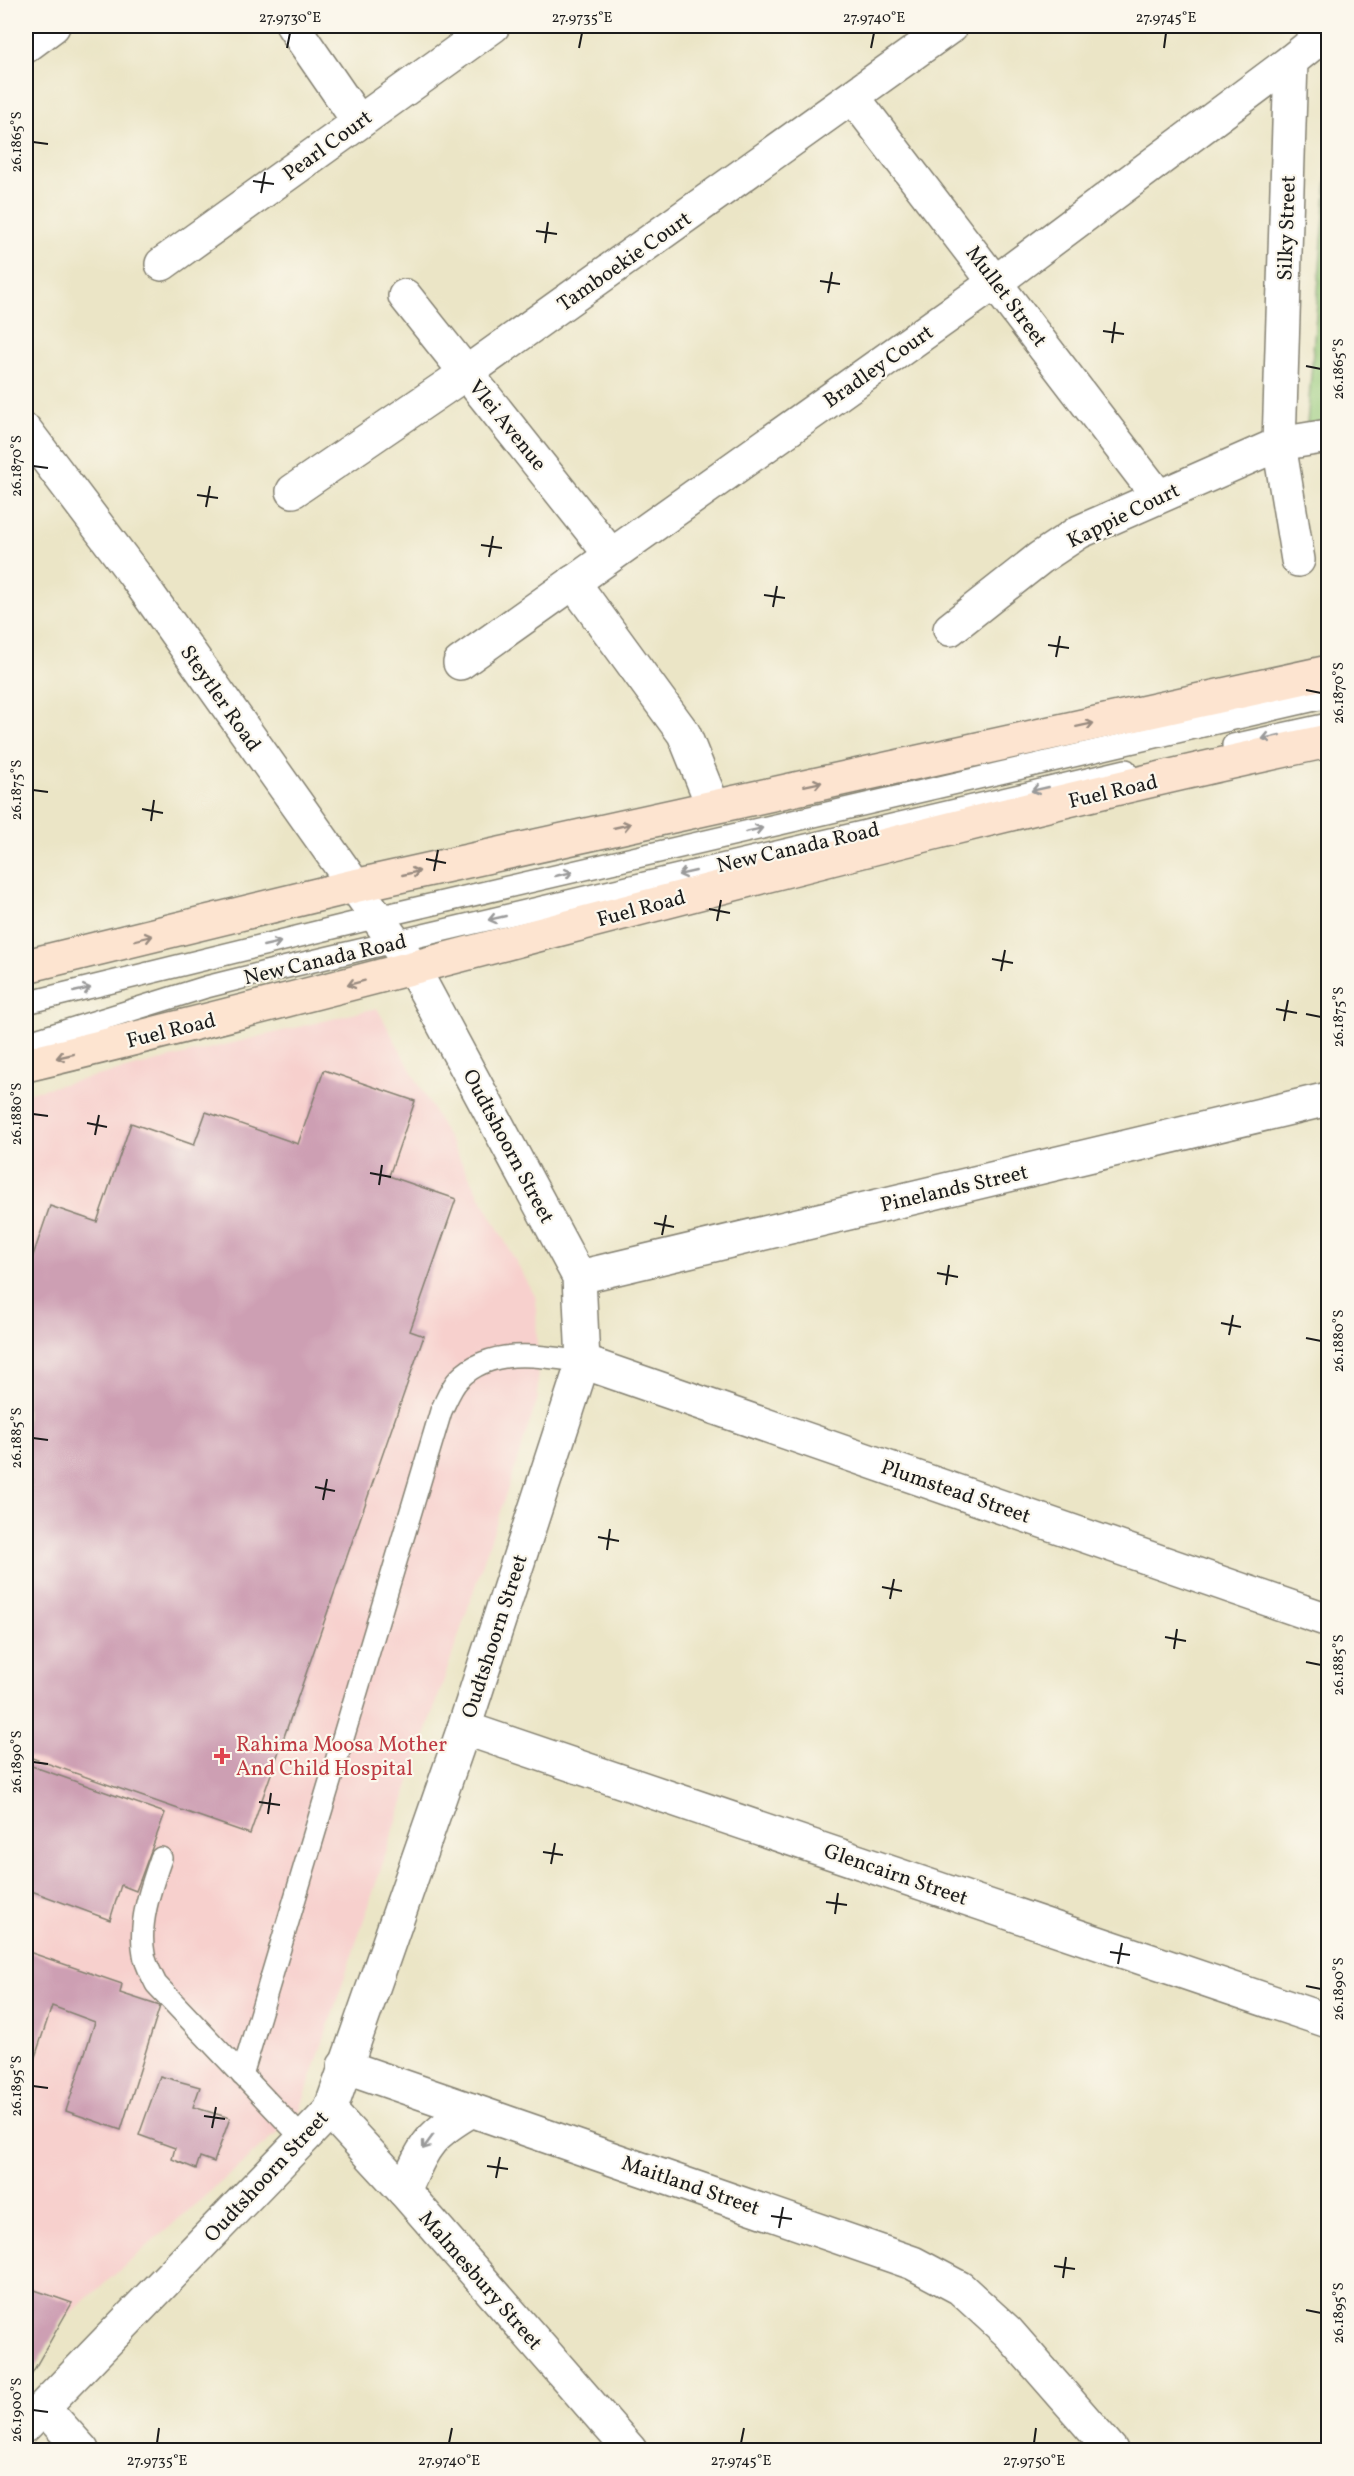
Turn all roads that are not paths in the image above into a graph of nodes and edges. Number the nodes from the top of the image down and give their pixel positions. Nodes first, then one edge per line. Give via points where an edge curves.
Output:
1 (53, 26) edge
2 (293, 26) edge
3 (493, 26) edge
4 (951, 26) edge
5 (1329, 31) edge
6 (26, 46) edge
7 (1291, 61) junction
8 (853, 97) junction
9 (359, 122) junction
10 (162, 264) dead end
11 (997, 281) junction
12 (405, 296) dead end
13 (466, 373) junction
14 (1329, 436) edge
15 (1279, 444) junction
16 (31, 450) edge
17 (293, 491) dead end
18 (1158, 496) junction
19 (611, 555) junction
20 (1298, 560) dead end
21 (573, 582) junction
22 (950, 629) dead end
23 (460, 663) dead end
24 (1329, 672) edge
25 (1329, 697) edge
26 (1329, 724) edge
27 (1329, 741) edge
28 (713, 806) junction
29 (354, 886) junction
30 (396, 942) junction
31 (26, 966) edge
32 (26, 1003) edge
33 (26, 1043) edge
34 (26, 1065) edge
35 (1329, 1099) edge
36 (579, 1277) junction
37 (583, 1362) junction
38 (1329, 1620) edge
39 (464, 1728) junction
40 (161, 1858) dead end
41 (1329, 2021) edge
42 (344, 2066) junction
43 (242, 2075) junction
44 (472, 2110) junction
45 (330, 2111) junction
46 (303, 2139) junction
47 (404, 2191) junction
48 (35, 2416) edge
49 (82, 2451) edge
50 (630, 2451) edge
51 (1112, 2451) edge

1 - 6 street
2 - 9 street
3 - 9 street, Pearl Court
4 - 8 street, Tamboekie Court
5 - 7 street
7 - 11 street, Bradley Court
7 - 15 street, Silky Street
8 - 11 street, Mullet Street
8 - 13 street, Tamboekie Court
9 - 10 street, Pearl Court
11 - 18 street, Mullet Street
11 - 19 street, Bradley Court
12 - 13 street, Vlei Avenue
13 - 17 street, Tamboekie Court
13 - 19 street, Vlei Avenue
14 - 15 street, Kappie Court
15 - 18 street, Kappie Court
15 - 20 street, Silky Street
16 - 29 street, Steytler Road via 134,574
18 - 22 street, Kappie Court via 1079,532
19 - 21 street, Bradley Court
21 - 23 street, Bradley Court
21 - 28 street via 684,734
28 -> 24 main road
30 -> 25 lane, New Canada Road
26 -> 30 lane, New Canada Road
27 - 30 main road, Fuel Road via 844,854
29 -> 28 main road
29 - 30 street, Steytler Road
31 -> 29 main road
32 -> 30 lane, New Canada Road
30 - 33 lane, New Canada Road via 206,987
30 -> 34 main road, Fuel Road
30 - 36 street, Oudtshoorn Street
35 - 36 street, Pinelands Street
36 - 37 street, Oudtshoorn Street
37 - 38 street, Plumstead Street
37 - 39 street, Oudtshoorn Street
37 - 43 lane via 506,1356 475,1366 458,1380 441,1411
39 - 41 street, Glencairn Street
39 - 42 street, Oudtshoorn Street
40 - 43 lane via 143,1928 144,1955 156,1984
42 - 44 street, Maitland Street
42 - 45 street, Oudtshoorn Street
43 - 46 lane
44 -> 47 street via 430,2138
44 - 51 street, Maitland Street via 914,2263 960,2288 1008,2332
45 - 46 street, Oudtshoorn Street
45 - 47 street, Malmesbury Street
46 - 48 street, Oudtshoorn Street
47 - 50 street, Malmesbury Street
48 - 49 street

